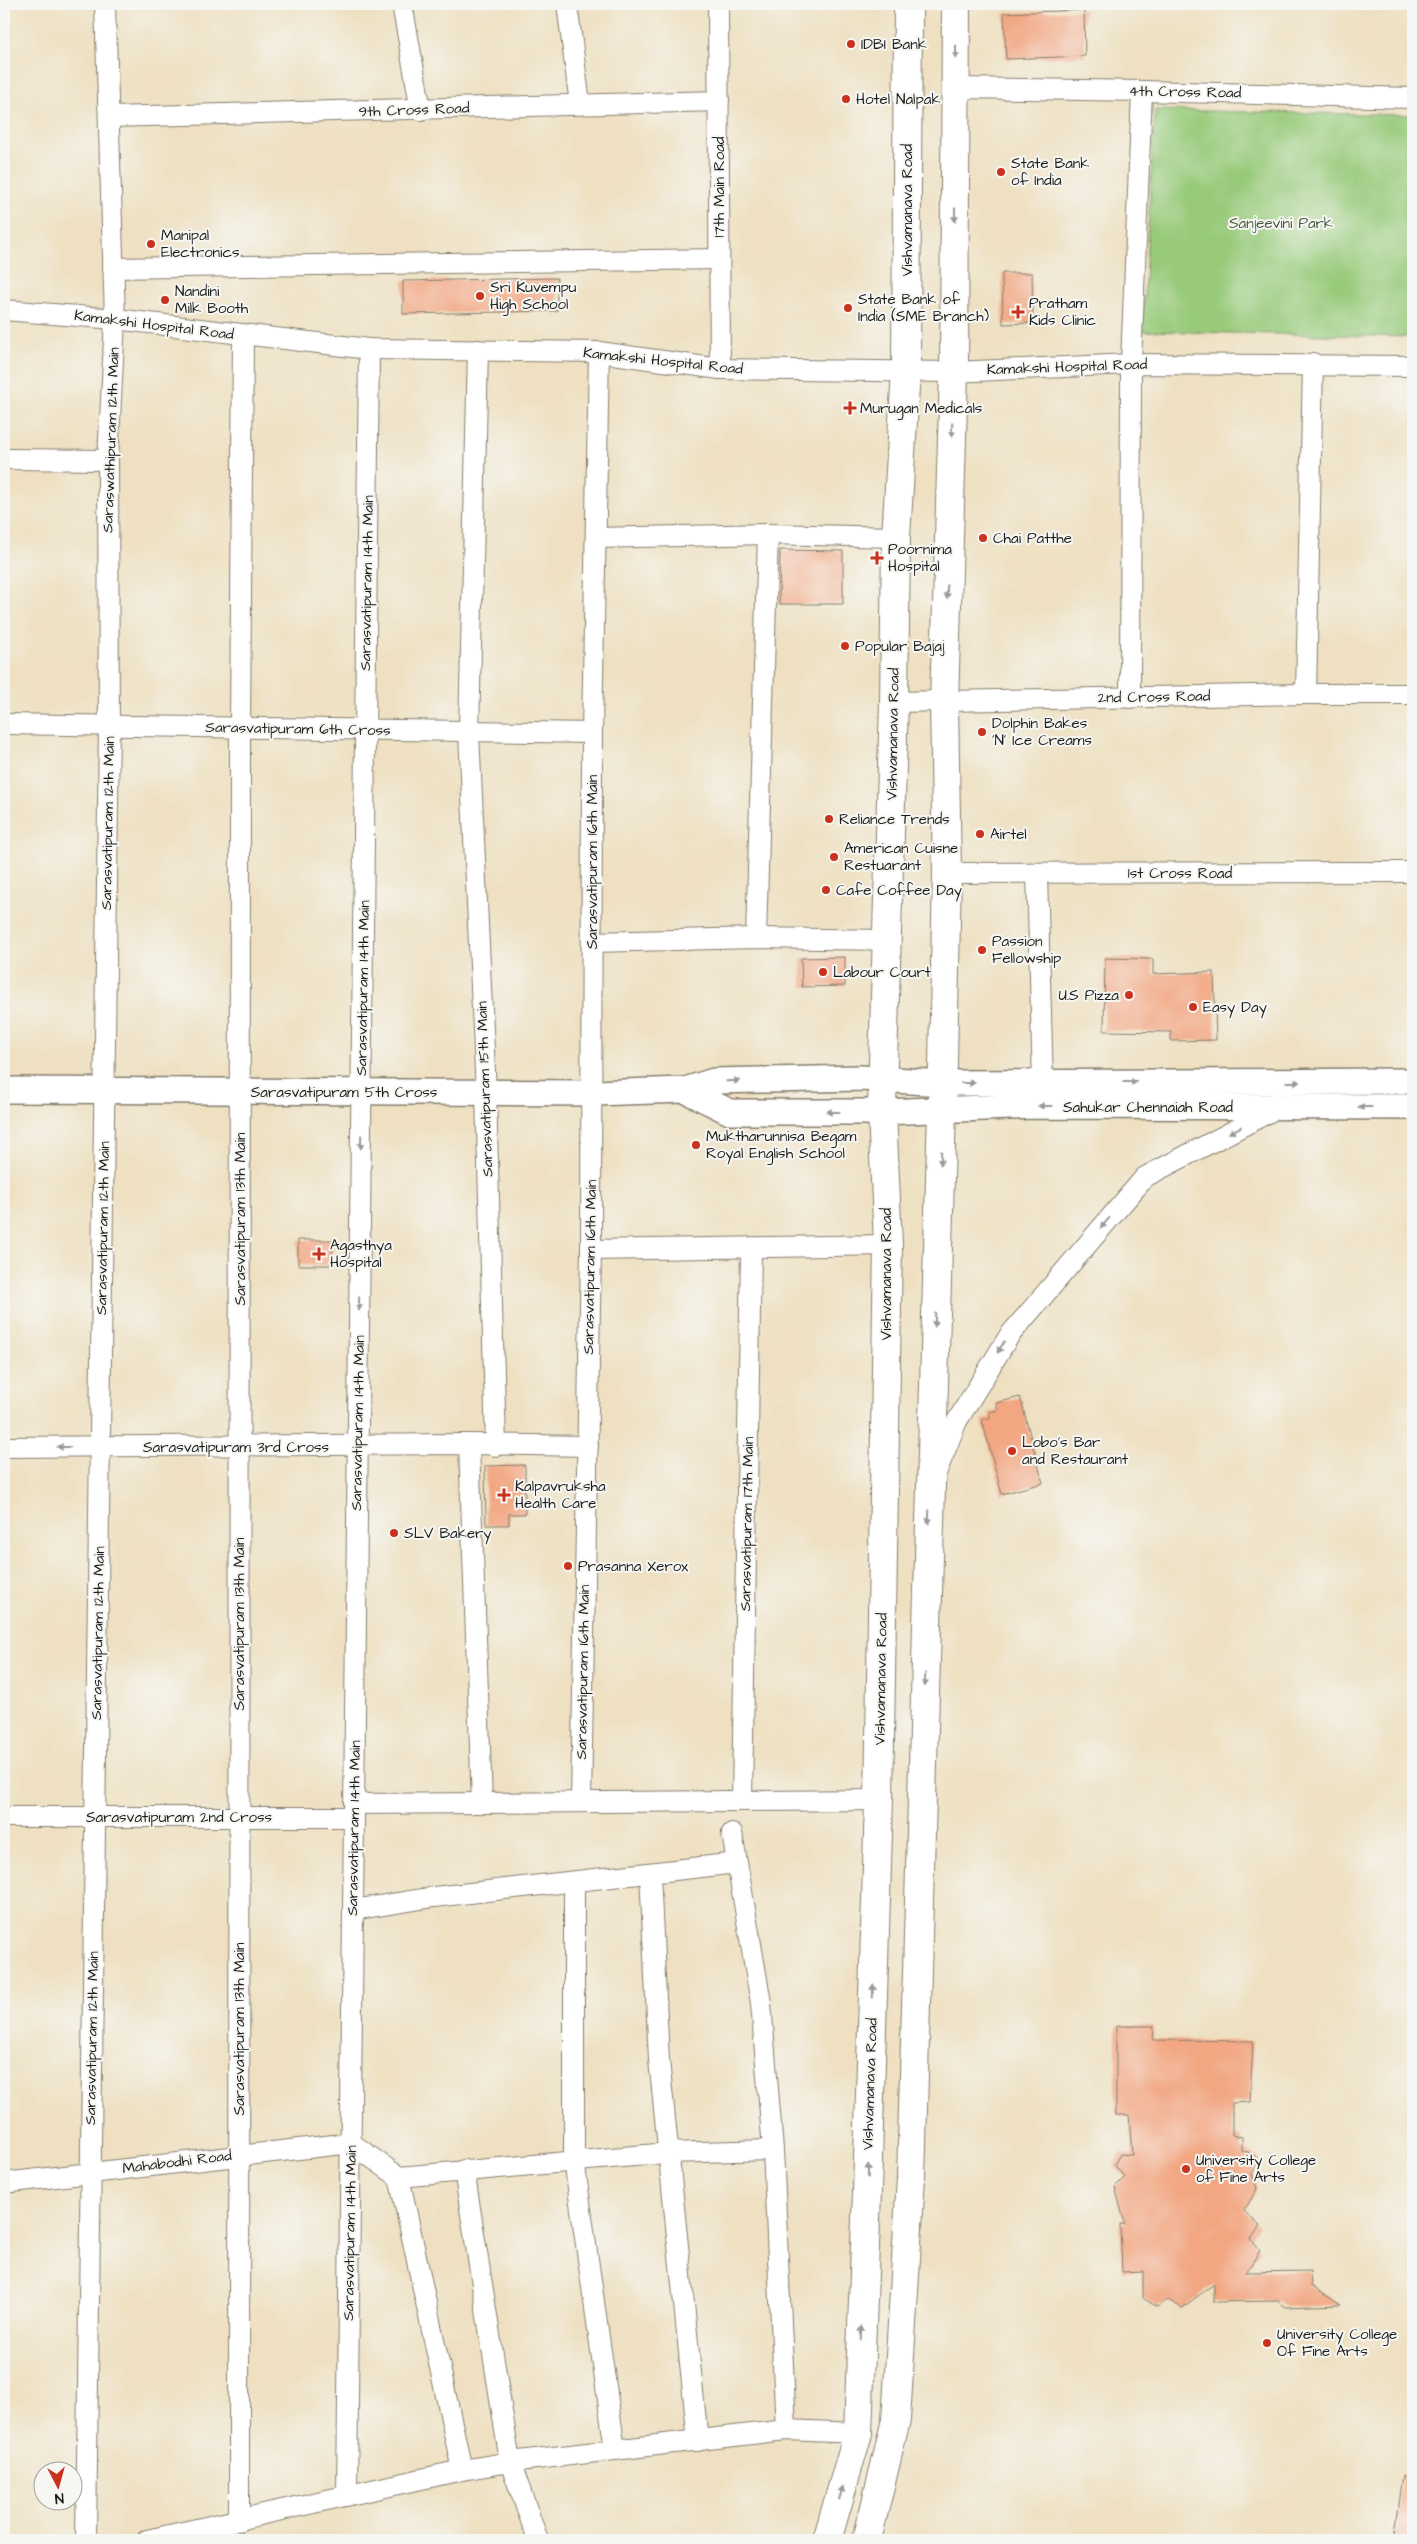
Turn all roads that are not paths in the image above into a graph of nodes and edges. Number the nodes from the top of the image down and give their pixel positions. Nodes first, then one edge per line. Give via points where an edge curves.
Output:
1 (105, 4) edge
2 (402, 4) edge
3 (567, 4) edge
4 (718, 4) edge
5 (908, 4) edge
6 (956, 4) edge
7 (956, 88) junction
8 (1142, 90) junction
9 (1413, 98) edge
10 (719, 101) junction
11 (580, 104) junction
12 (421, 110) junction
13 (109, 117) junction
14 (719, 259) junction
15 (113, 268) junction
16 (4, 310) edge
17 (115, 319) junction
18 (243, 336) junction
19 (369, 349) junction
20 (478, 350) junction
21 (599, 352) junction
22 (1313, 363) junction
23 (1131, 364) junction
24 (1413, 366) edge
25 (720, 369) junction
26 (906, 371) junction
27 (954, 372) junction
28 (4, 460) edge
29 (108, 460) junction
30 (768, 534) junction
31 (896, 537) junction
32 (596, 538) junction
33 (1306, 694) junction
34 (1413, 694) edge
35 (1130, 698) junction
36 (894, 702) junction
37 (944, 703) junction
38 (4, 724) edge
39 (109, 726) junction
40 (240, 728) junction
41 (365, 730) junction
42 (469, 733) junction
43 (592, 733) junction
44 (947, 872) junction
45 (1413, 872) edge
46 (1037, 874) junction
47 (756, 938) junction
48 (888, 940) junction
49 (592, 942) junction
50 (884, 1081) junction
51 (1413, 1081) edge
52 (1043, 1083) junction
53 (4, 1090) edge
54 (685, 1090) junction
55 (105, 1091) junction
56 (240, 1092) junction
57 (362, 1093) junction
58 (486, 1093) junction
59 (593, 1093) junction
60 (942, 1096) junction
61 (1278, 1107) junction
62 (1413, 1107) edge
63 (882, 1112) junction
64 (888, 1244) junction
65 (751, 1249) junction
66 (591, 1250) junction
67 (469, 1444) junction
68 (100, 1446) junction
69 (358, 1446) junction
70 (496, 1446) junction
71 (588, 1446) junction
72 (4, 1447) edge
73 (239, 1447) junction
74 (930, 1488) junction
75 (742, 1799) junction
76 (879, 1800) junction
77 (581, 1802) junction
78 (482, 1803) junction
79 (354, 1810) junction
80 (4, 1817) edge
81 (95, 1817) junction
82 (239, 1817) junction
83 (732, 1833) dead end
84 (737, 1863) junction
85 (650, 1873) junction
86 (574, 1882) junction
87 (353, 1910) junction
88 (351, 2143) junction
89 (773, 2150) junction
90 (668, 2153) junction
91 (239, 2154) junction
92 (574, 2160) junction
93 (464, 2170) junction
94 (91, 2173) junction
95 (399, 2177) junction
96 (4, 2183) edge
97 (786, 2430) junction
98 (858, 2433) junction
99 (698, 2441) junction
100 (615, 2450) junction
101 (510, 2462) junction
102 (462, 2470) junction
103 (347, 2496) junction
104 (239, 2521) junction
105 (86, 2540) edge
106 (147, 2540) edge
107 (538, 2540) edge
108 (828, 2540) edge
109 (867, 2540) edge

1 - 13 street, Saraswathipuram 12th Main
2 - 12 street
3 - 11 street
4 - 10 street, 17th Main Road
5 - 26 main road, Vishvamanava Road
6 -> 7 main road
7 - 8 street, 4th Cross Road
7 -> 27 main road
8 - 9 street, 4th Cross Road
8 - 23 street
10 - 11 street, 9th Cross Road
10 - 14 street, 17th Main Road
11 - 12 street, 9th Cross Road
12 - 13 street, 9th Cross Road
13 - 15 street, Saraswathipuram 12th Main
14 - 15 street
14 - 25 street, 17th Main Road
15 - 17 street, Saraswathipuram 12th Main
16 - 17 street, Kamakshi Hospital Road
17 - 18 street, Kamakshi Hospital Road
17 - 29 street, Saraswathipuram 12th Main
18 - 19 street, Kamakshi Hospital Road
18 - 40 street, Sarasvatipuram 13th Main
19 - 20 street, Kamakshi Hospital Road
19 - 41 street, Sarasvatipuram 14th Main
20 - 21 street, Kamakshi Hospital Road
20 - 42 street, Sarasvatipuram 15th Main
21 - 25 street, Kamakshi Hospital Road
21 - 32 street, Sarasvatipuram 16th Main
22 - 23 street, Kamakshi Hospital Road
22 - 24 street, Kamakshi Hospital Road
22 - 33 street
23 - 27 street, Kamakshi Hospital Road
23 - 35 street
25 - 26 street, Kamakshi Hospital Road
26 - 27 street, Kamakshi Hospital Road
26 - 31 main road, Vishvamanava Road
27 -> 37 main road
28 - 29 street
29 - 39 street, Saraswathipuram 12th Main
30 - 31 street
30 - 32 street
30 - 47 street
31 - 36 main road, Vishvamanava Road
32 - 43 street, Sarasvatipuram 16th Main
33 - 34 street, 2nd Cross Road
33 - 35 street, 2nd Cross Road
35 - 37 street, 2nd Cross Road
36 - 37 street, 2nd Cross Road
36 - 48 main road, Vishvamanava Road
37 - 44 main road
38 - 39 street, Sarasvatipuram 6th Cross
39 - 40 street, Sarasvatipuram 6th Cross
39 - 55 street, Sarasvatipuram 12th Main
40 - 41 street, Sarasvatipuram 6th Cross
40 - 56 street, Sarasvatipuram 13th Main
41 - 42 street, Sarasvatipuram 6th Cross
41 - 57 street, Sarasvatipuram 14th Main
42 - 43 street, Sarasvatipuram 6th Cross
42 - 58 street, Sarasvatipuram 15th Main
43 - 49 street, Sarasvatipuram 16th Main
44 - 46 street, 1st Cross Road
44 - 60 main road
45 - 46 street, 1st Cross Road
46 - 52 street
47 - 48 street
47 - 49 street
48 - 50 main road, Vishvamanava Road
49 - 59 street, Sarasvatipuram 16th Main
54 -> 50 street, Sarasvatipuram 5th Cross via 714,1081 861,1078
50 - 60 street, Sahukar Chennaiah Road
50 - 63 main road, Vishvamanava Road
52 -> 51 street, Sahukar Chennaiah Road
60 -> 52 street, Sahukar Chennaiah Road
53 - 55 street, Sarasvatipuram 5th Cross
54 - 59 street, Sarasvatipuram 5th Cross
63 -> 54 street, Sarasvatipuram 5th Cross via 730,1112
55 - 56 street, Sarasvatipuram 5th Cross
55 - 68 street, Sarasvatipuram 12th Main
56 - 57 street, Sarasvatipuram 5th Cross
56 - 73 street, Sarasvatipuram 13th Main
57 - 58 street, Sarasvatipuram 5th Cross
57 -> 69 street, Sarasvatipuram 14th Main
58 - 59 street, Sarasvatipuram 5th Cross
58 - 70 street, Sarasvatipuram 15th Main
59 - 66 street, Sarasvatipuram 16th Main
61 -> 60 street, Sahukar Chennaiah Road via 1036,1106
60 - 63 street, Sahukar Chennaiah Road
60 -> 74 main road
62 -> 61 street, Sahukar Chennaiah Road
61 -> 74 street via 1145,1177 1009,1336 957,1420
63 - 64 main road, Vishvamanava Road
64 - 65 street
64 - 76 main road, Vishvamanava Road
65 - 66 street
65 - 75 street, Sarasvatipuram 17th Main
66 - 71 street, Sarasvatipuram 16th Main
67 - 69 street, Sarasvatipuram 3rd Cross
67 - 70 street, Sarasvatipuram 3rd Cross
67 - 78 street
68 -> 72 street, Sarasvatipuram 3rd Cross
68 - 73 street, Sarasvatipuram 3rd Cross
68 - 81 street, Sarasvatipuram 12th Main
69 - 73 street, Sarasvatipuram 3rd Cross
69 - 79 street, Sarasvatipuram 14th Main
70 - 71 street, Sarasvatipuram 3rd Cross
71 - 77 street, Sarasvatipuram 16th Main
73 - 82 street, Sarasvatipuram 13th Main
74 -> 109 main road via 910,2188 896,2420
75 - 76 street, Sarasvatipuram 2nd Cross
75 - 77 street, Sarasvatipuram 2nd Cross
98 -> 76 main road, Vishvamanava Road
77 - 78 street, Sarasvatipuram 2nd Cross
78 - 79 street, Sarasvatipuram 2nd Cross
79 - 82 street, Sarasvatipuram 2nd Cross
79 - 87 street, Sarasvatipuram 14th Main
80 - 81 street, Sarasvatipuram 2nd Cross
81 - 82 street, Sarasvatipuram 2nd Cross
81 - 94 street, Sarasvatipuram 12th Main
82 - 91 street, Sarasvatipuram 13th Main
83 - 84 street
84 - 85 street
84 - 89 street via 761,2003
85 - 86 street
85 - 90 street via 659,2060
86 - 87 street
86 - 92 street
87 - 88 street, Sarasvatipuram 14th Main
88 - 91 street, Mahabodhi Road
88 - 95 street
88 - 103 street, Sarasvatipuram 14th Main
89 - 90 street
89 - 97 street
90 - 92 street
90 - 99 street
91 - 94 street, Mahabodhi Road
91 - 104 street, Sarasvatipuram 13th Main
92 - 93 street
92 - 100 street
93 - 95 street
93 - 101 street
94 - 96 street, Mahabodhi Road
94 - 105 street, Sarasvatipuram 12th Main
95 - 102 street
97 - 98 street
97 - 99 street
108 -> 98 main road, Vishvamanava Road
99 - 100 street
100 - 101 street
101 - 102 street
101 - 107 street
102 - 103 street
103 - 104 street
104 - 106 street

